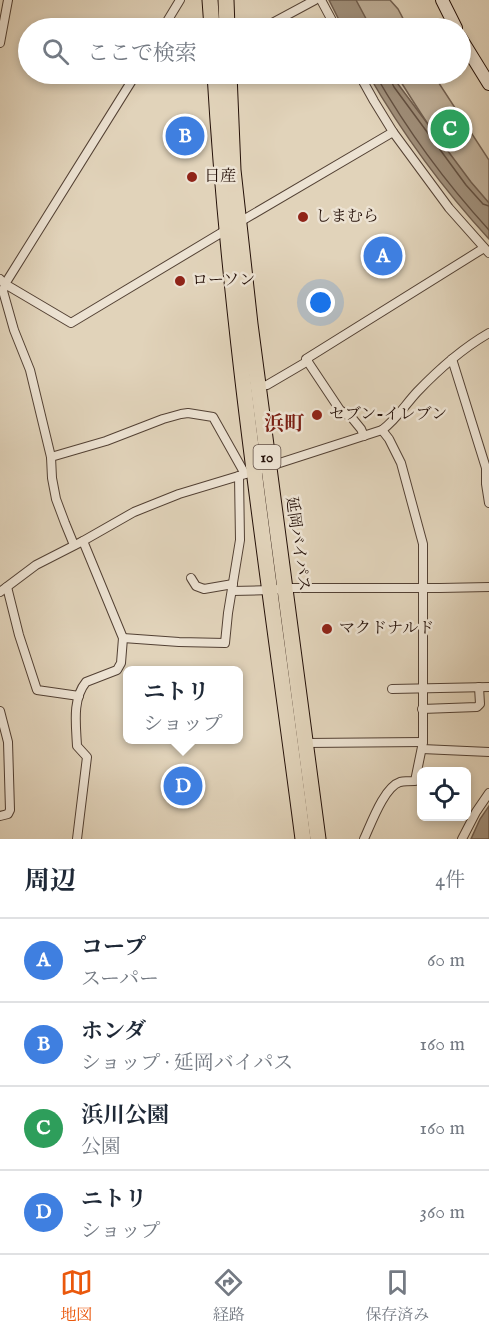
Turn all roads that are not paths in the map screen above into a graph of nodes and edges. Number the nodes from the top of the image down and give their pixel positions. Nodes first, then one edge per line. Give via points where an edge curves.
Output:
1 (8, 0) edge
2 (180, 0) edge
3 (210, 0) edge
4 (226, 0) edge
5 (315, 0) edge
6 (321, 0) edge
7 (442, 0) edge
8 (169, 18) edge
9 (211, 18) edge
10 (227, 18) edge
11 (282, 18) edge
12 (331, 18) edge
13 (451, 18) edge
14 (0, 43) edge
15 (471, 52) edge
16 (485, 70) edge
17 (130, 84) edge
18 (216, 84) edge
19 (229, 84) edge
20 (365, 84) edge
21 (489, 84) edge
22 (393, 132) junction
23 (232, 226) junction
24 (487, 250) edge
25 (2, 282) edge
26 (489, 333) edge
27 (452, 359) junction
28 (308, 362) junction
29 (258, 386) junction
30 (382, 430) junction
31 (364, 436) junction
32 (51, 457) junction
33 (252, 472) junction
34 (489, 503) edge
35 (78, 543) junction
36 (191, 578) dead end
37 (422, 587) junction
38 (489, 587) edge
39 (233, 588) junction
40 (278, 589) junction
41 (3, 590) edge
42 (123, 638) junction
43 (484, 687) edge
44 (422, 688) junction
45 (392, 689) dead end
46 (80, 696) junction
47 (422, 708) junction
48 (0, 711) edge
49 (306, 743) junction
50 (422, 746) junction
51 (489, 752) edge
52 (420, 767) edge
53 (417, 782) edge
54 (489, 793) edge
55 (0, 816) edge
56 (77, 839) edge
57 (303, 839) edge
58 (318, 839) edge
59 (364, 839) edge
60 (462, 839) edge

1 - 14 street
2 - 8 street
3 - 9 highway
4 - 10 highway
5 - 11 street
6 - 12 street
7 - 13 street
15 - 16 street
16 - 21 street
17 - 25 street
18 - 23 highway, 延岡バイパス / 10
19 - 23 highway, 延岡バイパス / 10
20 - 22 street
22 - 23 street
22 - 24 street via 449,208
23 - 25 street via 71,323
23 - 29 highway, 延岡バイパス / 10
23 - 33 highway, 延岡バイパス / 10 via 231,281
24 - 28 street via 306,358
25 - 32 street via 14,330 30,370
26 - 27 street
27 - 30 street
27 - 34 street via 486,468
28 - 29 street
28 - 31 street via 340,410 352,418
29 - 33 highway, 延岡バイパス / 10
30 - 31 street
30 - 37 street via 401,463 419,528 423,544
31 - 33 street
32 - 33 street via 188,413 213,417
32 - 35 street via 56,499
33 - 35 street via 134,512
33 - 39 street
33 - 40 highway, 延岡バイパス / 10
35 - 41 street via 36,565
35 - 42 street
36 - 39 street via 204,589
37 - 38 street
37 - 40 street
37 - 44 street
39 - 40 street
39 - 42 street via 225,643
40 - 49 highway, 延岡バイパス / 10
40 - 57 highway, 延岡バイパス / 10
41 - 46 street via 37,690
42 - 46 street via 117,670 86,682
43 - 44 street
43 - 47 street via 477,707
44 - 45 street
44 - 47 street
46 - 56 street via 76,706 77,746 87,757
47 - 50 street
48 - 55 street via 8,742 10,810
49 - 50 street
49 - 58 highway, 延岡バイパス / 10
50 - 51 street
50 - 52 street
53 - 59 street via 399,782 391,788
54 - 60 street

